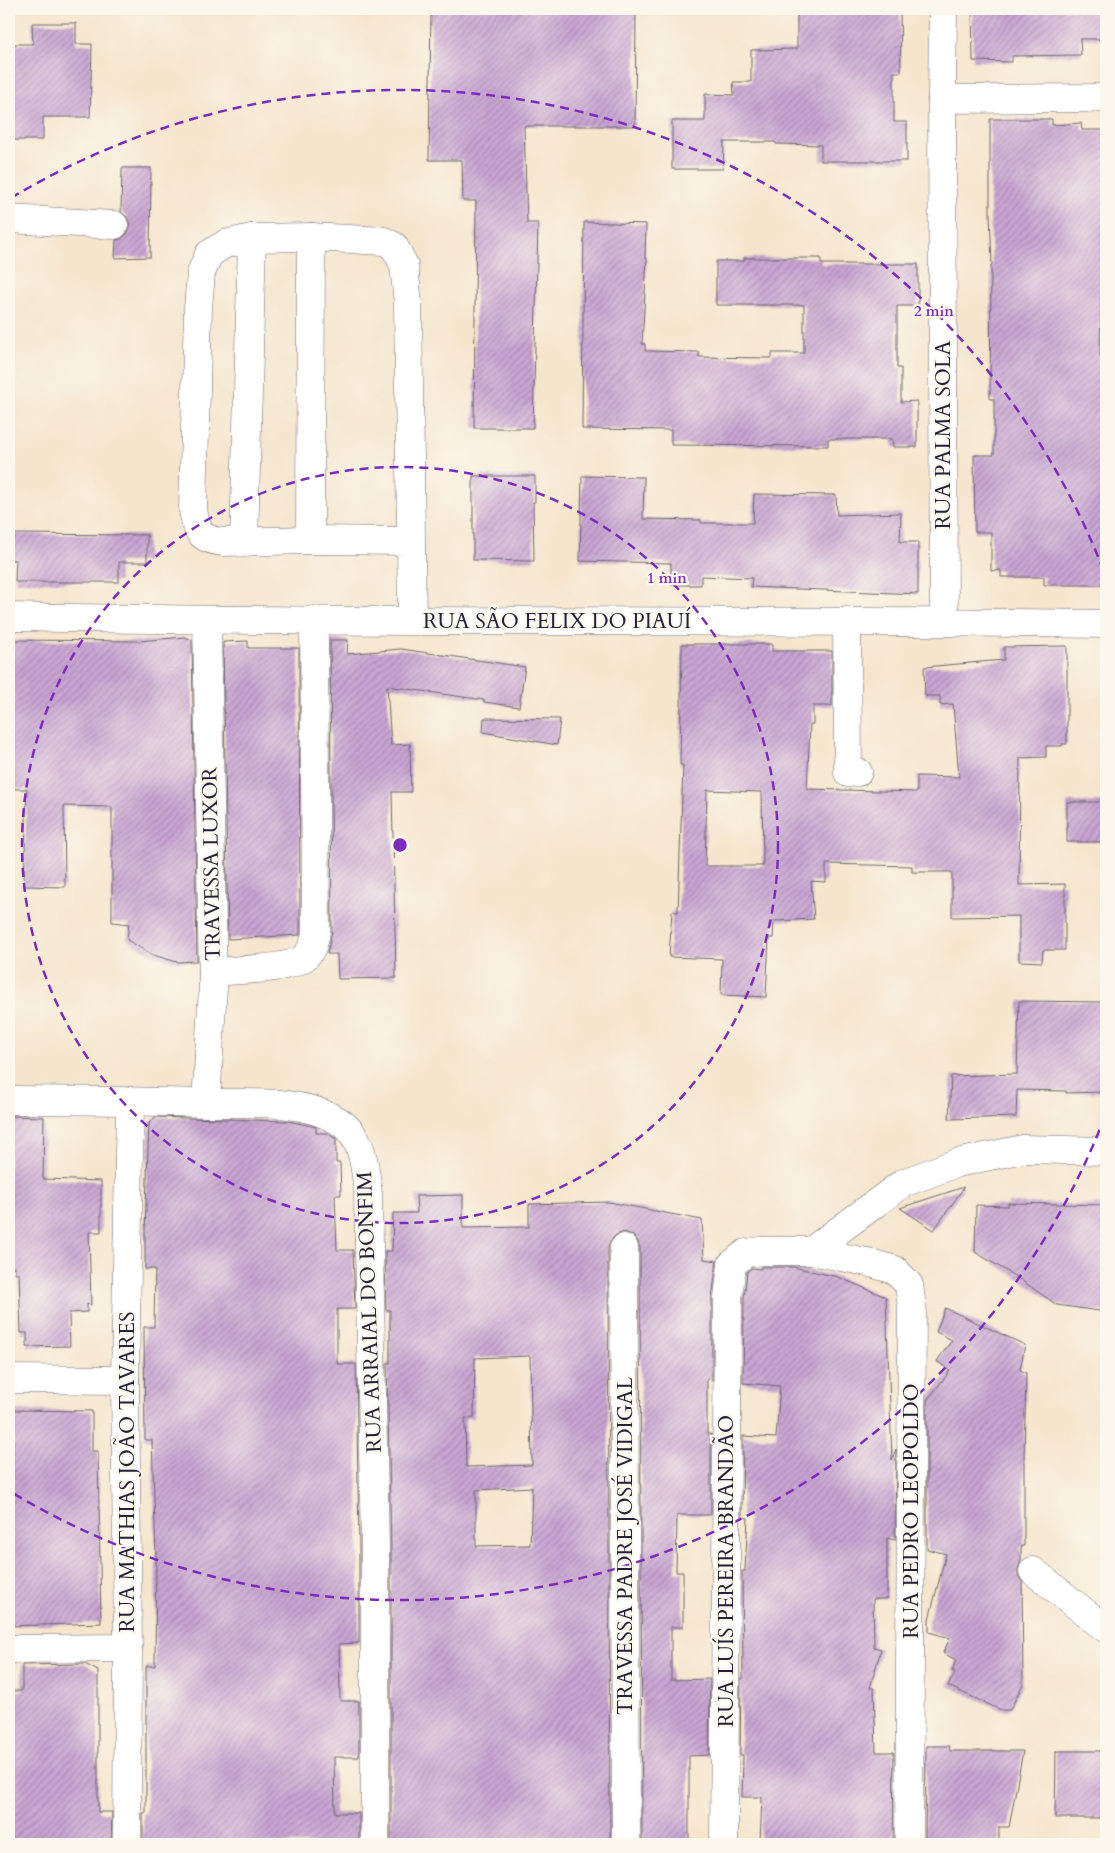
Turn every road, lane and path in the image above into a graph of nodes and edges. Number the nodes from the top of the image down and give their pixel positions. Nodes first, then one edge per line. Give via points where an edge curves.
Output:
1 (943, 9) edge
2 (1106, 98) edge
3 (942, 99) junction
4 (9, 218) edge
5 (114, 225) dead end
6 (311, 237) junction
7 (252, 238) junction
8 (310, 540) junction
9 (410, 541) junction
10 (244, 543) junction
11 (9, 617) edge
12 (207, 620) junction
13 (314, 620) junction
14 (412, 620) junction
15 (847, 621) junction
16 (944, 622) junction
17 (1106, 624) edge
18 (858, 772) dead end
19 (213, 972) junction
20 (9, 1100) edge
21 (130, 1101) junction
22 (206, 1103) junction
23 (1106, 1151) edge
24 (624, 1248) dead end
25 (811, 1252) junction
26 (728, 1298) joint
27 (9, 1379) edge
28 (125, 1380) junction
29 (1033, 1571) dead end
30 (1106, 1629) edge
31 (128, 1648) junction
32 (9, 1649) edge
33 (127, 1844) edge
34 (374, 1844) edge
35 (626, 1844) edge
36 (724, 1844) edge
37 (909, 1844) edge

1 - 3 street, RUA PALMA SOLA
2 - 3 street
3 - 16 street, RUA PALMA SOLA
4 - 5 street
6 - 7 street
6 - 8 street
6 - 9 street via 384,241 394,246 404,265 408,304
7 - 10 street
7 - 10 street via 225,244 209,254 201,273 198,308 195,521 197,530 204,537
8 - 9 street
8 - 10 street
9 - 14 street
11 - 12 street, RUA SÃO FELIX DO PIAUÍ
12 - 13 street, RUA SÃO FELIX DO PIAUÍ
12 - 19 street, TRAVESSA LUXOR
13 - 14 street, RUA SÃO FELIX DO PIAUÍ
13 - 19 street, TRAVESSA LUXOR via 314,946 305,958 287,965
14 - 15 street, RUA SÃO FELIX DO PIAUÍ
15 - 16 street, RUA SÃO FELIX DO PIAUÍ
15 - 18 street via 848,773
16 - 17 street, RUA SÃO FELIX DO PIAUÍ
19 - 22 street
20 - 21 street, RUA ARRAIAL DO BONFIM
21 - 22 street, RUA ARRAIAL DO BONFIM
21 - 28 street, RUA MATHIAS JOÃO TAVARES
22 - 34 street, RUA ARRAIAL DO BONFIM via 305,1107 338,1121 356,1138 364,1160 368,1194 375,1538
23 - 25 street via 1023,1149 957,1163 903,1183
24 - 35 street, TRAVESSA PADRE JOSÉ VIDIGAL
25 - 26 street, RUA PEDRO LEOPOLDO via 746,1252 732,1264
25 - 37 street, RUA PEDRO LEOPOLDO via 895,1270 909,1285 912,1307
26 - 36 street, RUA LUÍS PEREIRA BRANDÃO
27 - 28 street
28 - 31 street, RUA MATHIAS JOÃO TAVARES
29 - 30 street
31 - 32 street
31 - 33 street, RUA MATHIAS JOÃO TAVARES

